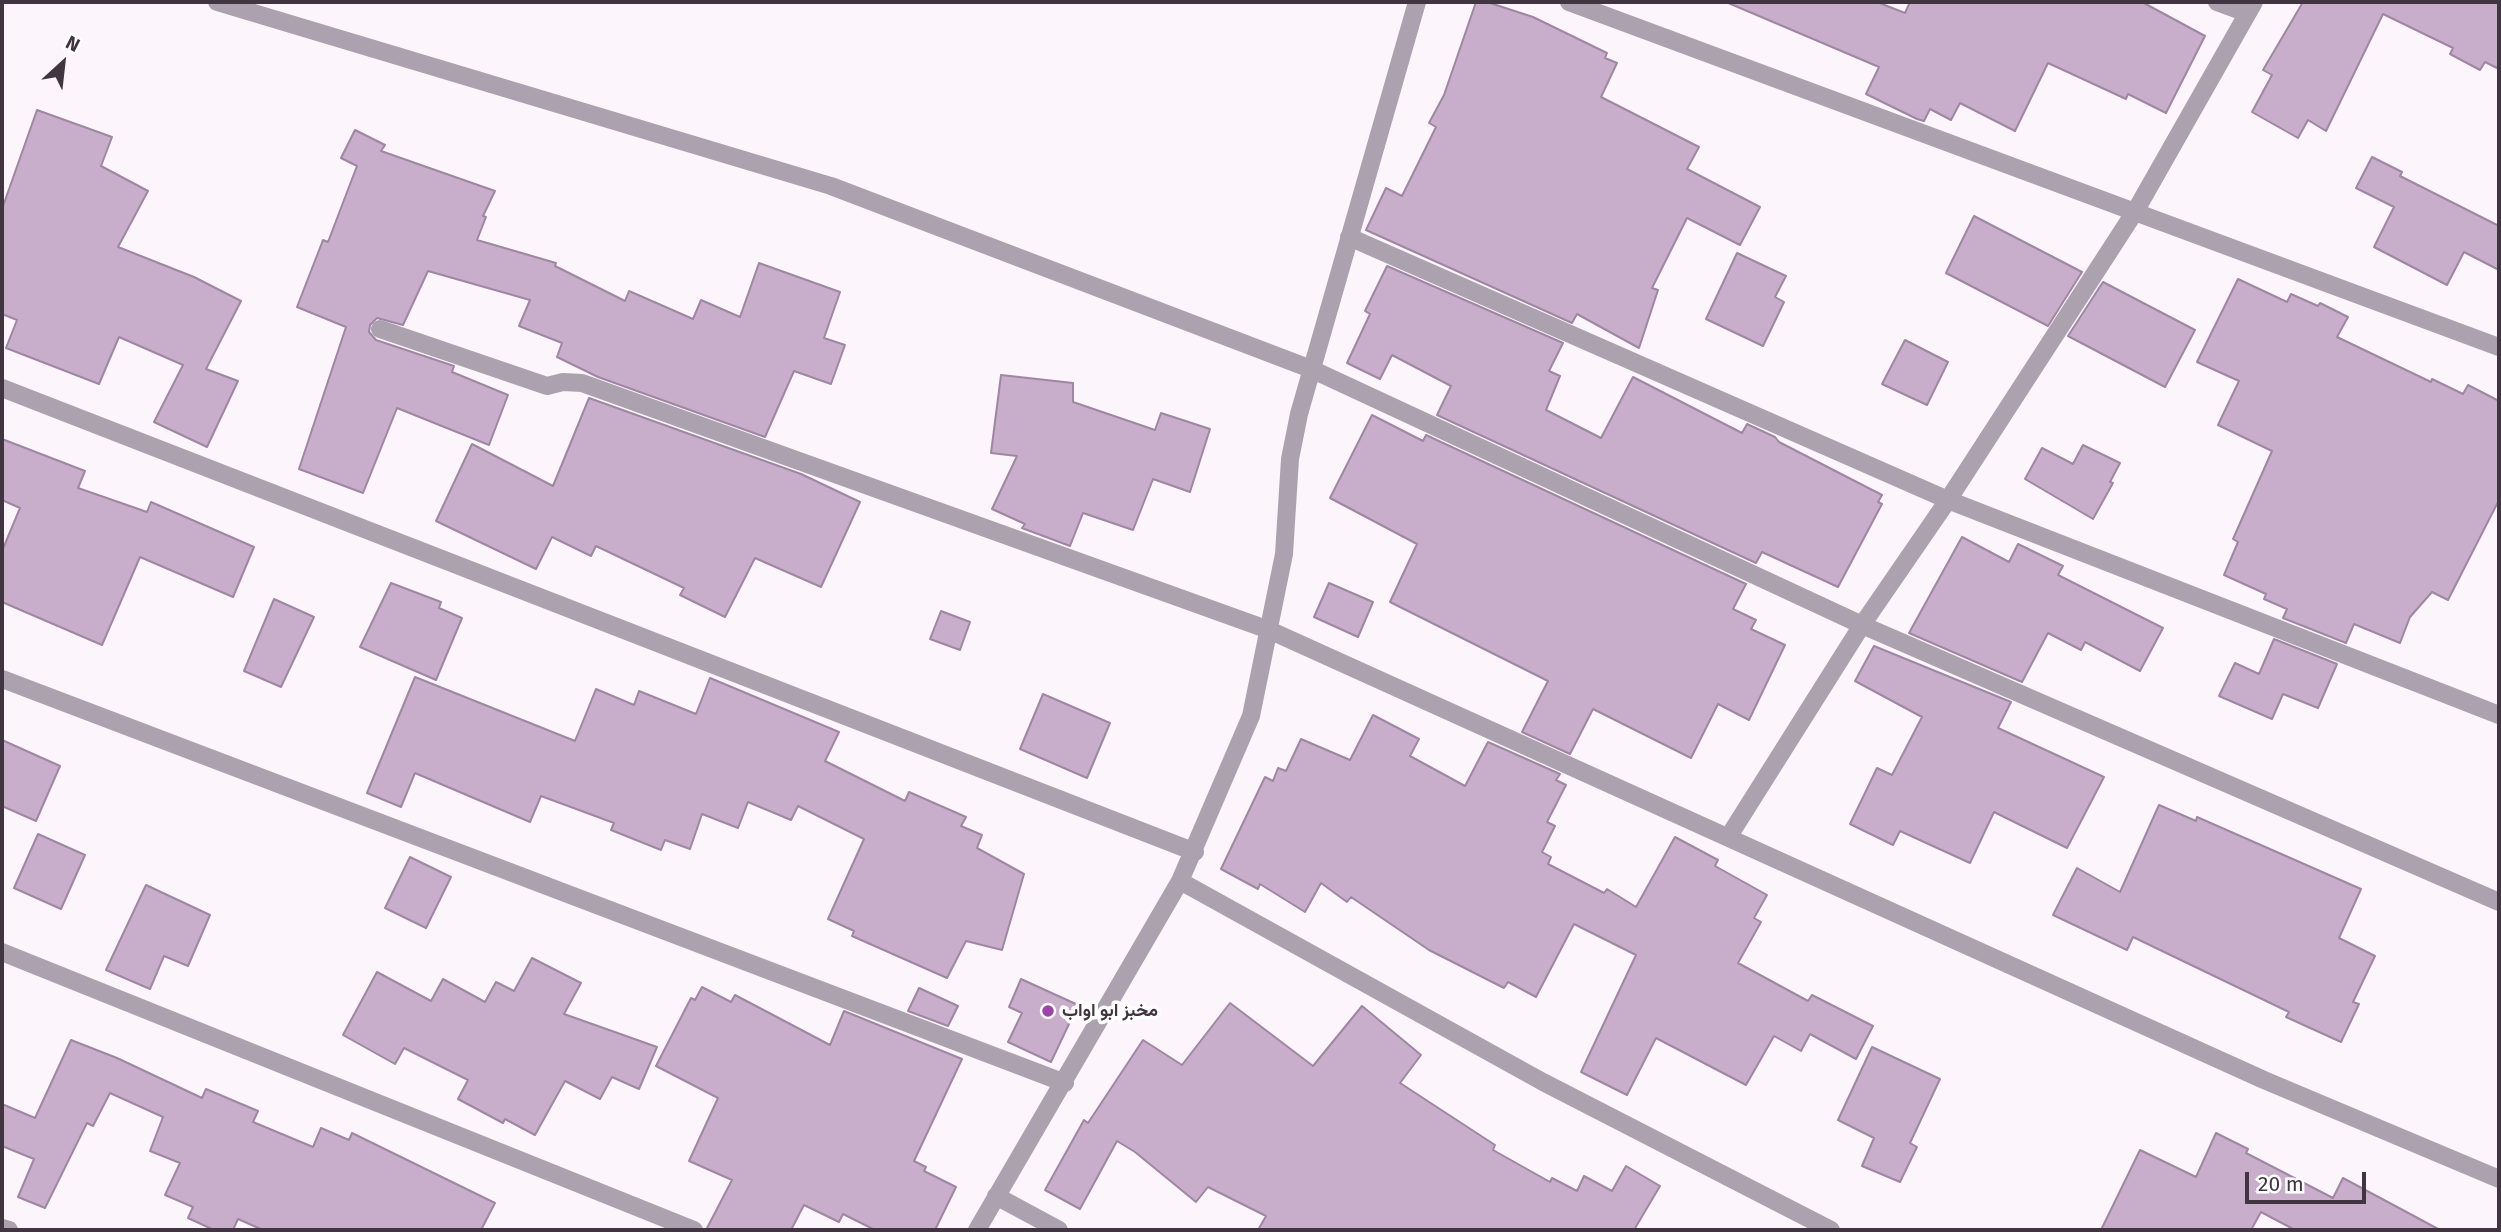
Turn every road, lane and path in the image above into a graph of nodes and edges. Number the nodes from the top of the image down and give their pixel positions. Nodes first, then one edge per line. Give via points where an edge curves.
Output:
1 (217, 2) edge
2 (1417, 2) edge
3 (1569, 2) edge
4 (2217, 2) edge
5 (2251, 7) edge
6 (2136, 210) junction
7 (1349, 237) junction
8 (380, 328) dead end
9 (2499, 347) edge
10 (1311, 369) junction
11 (2, 388) edge
12 (1948, 500) junction
13 (1862, 625) junction
14 (1269, 630) junction
15 (2, 678) edge
16 (2499, 716) edge
17 (1729, 836) junction
18 (1195, 852) junction
19 (1180, 881) junction
20 (2499, 902) edge
21 (2, 952) edge
22 (1065, 1083) junction
23 (2499, 1180) edge
24 (996, 1196) junction
25 (2, 1228) edge
26 (9, 1230) edge
27 (694, 1230) edge
28 (977, 1230) edge
29 (1059, 1230) edge
30 (1831, 1230) edge

1 - 10 street via 831,186
2 - 7 street
3 - 6 street
4 - 5 street
5 - 6 street
6 - 9 street
6 - 12 street
7 - 10 street
7 - 12 street
8 - 14 street via 547,386 582,383
10 - 13 street
10 - 14 street via 1290,458 1284,554
11 - 18 street
12 - 13 street
12 - 16 street
13 - 17 street
13 - 20 street
14 - 17 street
14 - 18 street via 1251,716
15 - 22 street
17 - 23 street via 2264,1080
18 - 19 street
19 - 22 street
19 - 30 street via 1543,1082
21 - 27 street
22 - 24 street
24 - 28 street
24 - 29 street
25 - 26 street

